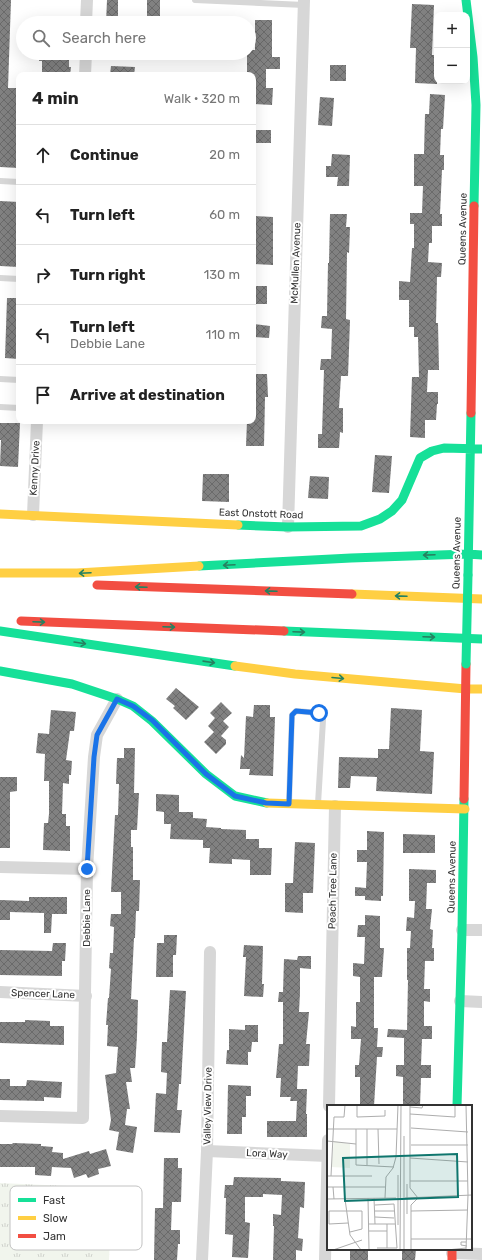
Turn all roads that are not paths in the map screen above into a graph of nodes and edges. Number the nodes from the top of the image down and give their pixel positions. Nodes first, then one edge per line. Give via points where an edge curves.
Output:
1 (87, 0) edge
2 (195, 0) edge
3 (466, 0) edge
4 (304, 3) edge
5 (86, 16) edge
6 (86, 60) edge
7 (85, 72) edge
8 (0, 181) edge
9 (16, 182) edge
10 (0, 278) edge
11 (16, 279) edge
12 (0, 379) edge
13 (16, 380) edge
14 (0, 407) edge
15 (16, 408) edge
16 (37, 424) edge
17 (470, 448) junction
18 (482, 449) edge
19 (0, 514) edge
20 (33, 515) junction
21 (288, 527) junction
22 (468, 554) junction
23 (482, 555) edge
24 (0, 573) edge
25 (0, 581) edge
26 (32, 582) dead end
27 (87, 584) dead end
28 (482, 599) edge
29 (8, 621) dead end
30 (0, 630) edge
31 (482, 639) edge
32 (0, 671) edge
33 (466, 689) junction
34 (482, 689) edge
35 (117, 699) junction
36 (289, 804) junction
37 (318, 805) junction
38 (335, 806) junction
39 (465, 809) junction
40 (0, 867) edge
41 (87, 869) junction
42 (462, 930) junction
43 (482, 930) edge
44 (210, 952) dead end
45 (0, 992) edge
46 (86, 996) junction
47 (460, 1002) junction
48 (482, 1002) edge
49 (329, 1105) edge
50 (457, 1105) edge
51 (0, 1116) edge
52 (207, 1151) junction
53 (327, 1156) edge
54 (327, 1191) edge
55 (452, 1254) edge
56 (482, 1254) edge
57 (202, 1260) edge
58 (325, 1260) edge

1 - 5 street
2 - 4 lane
3 - 17 main road, Queens Avenue via 476,105
4 - 21 street, McMullen Avenue
6 - 7 street
8 - 9 lane
10 - 11 lane
12 - 13 lane
14 - 15 lane
16 - 20 street, Kenny Drive
17 - 18 main road, East Onstott Road
17 - 21 main road, East Onstott Road via 444,448 420,458 402,500 380,519 361,526
17 - 22 main road, Queens Avenue
19 - 20 main road, East Onstott Road
20 - 21 main road, East Onstott Road
22 - 23 main road
22 -> 24 main road via 77,573
22 - 33 main road, Queens Avenue, bridge
25 - 26 main road
28 -> 27 main road
29 -> 31 main road
30 -> 33 main road via 295,674
32 - 35 main road via 72,684
33 - 34 main road
33 - 39 main road, Queens Avenue
35 - 36 main road via 133,706 152,720 206,774 235,796 266,803
35 - 41 street, Debbie Lane via 97,735
36 - 37 main road
36 - 37 lane via 292,715 296,711 319,713 323,720
37 - 38 main road
38 - 39 main road
38 - 49 street, Peach Tree Lane
39 - 42 main road, Queens Avenue
40 - 41 street
41 - 46 street, Debbie Lane
42 - 43 street
42 - 47 main road, Queens Avenue
44 - 52 street, Valley View Drive
45 - 46 street, Spencer Lane
46 - 51 street, Debbie Lane via 83,1118
47 - 48 street
47 - 50 main road, Queens Avenue
52 - 53 street, Lora Way
52 - 57 street, Valley View Drive
54 - 58 street
55 - 56 street

